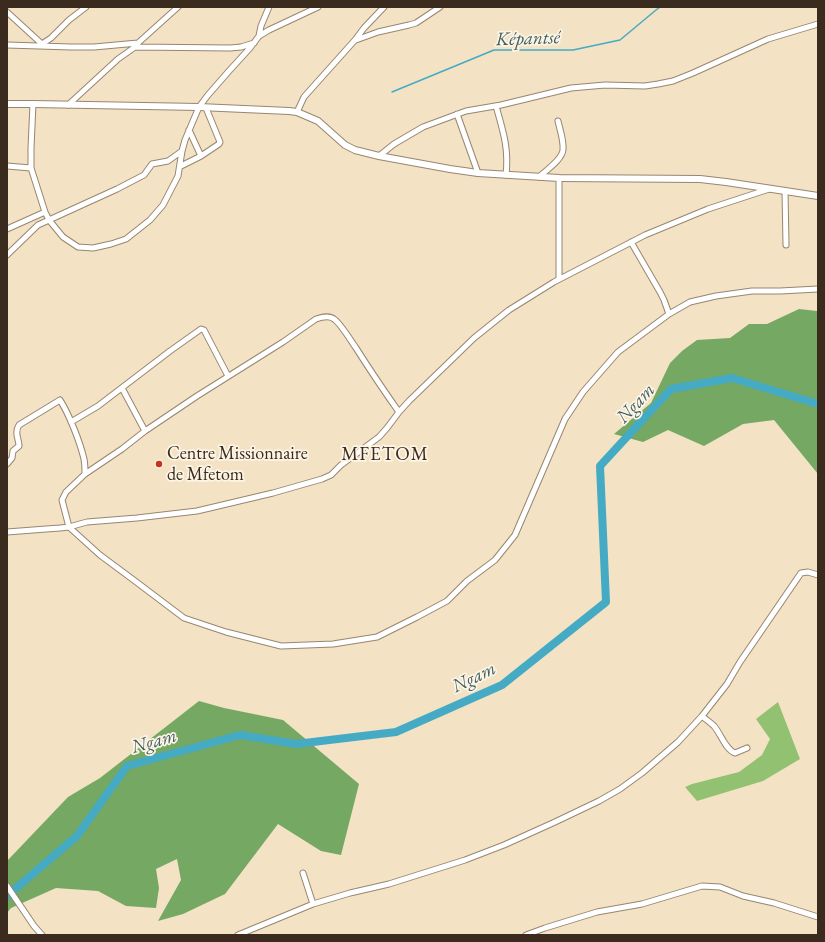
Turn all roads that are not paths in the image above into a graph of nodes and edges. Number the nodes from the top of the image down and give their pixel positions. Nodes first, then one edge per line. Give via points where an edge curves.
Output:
1 (86, 7) edge
2 (178, 7) edge
3 (269, 7) edge
4 (384, 7) edge
5 (440, 7) edge
6 (315, 8) edge
7 (7, 12) edge
8 (818, 24) edge
9 (259, 36) junction
10 (35, 37) junction
11 (355, 40) junction
12 (254, 43) junction
13 (7, 45) edge
14 (43, 45) junction
15 (136, 45) junction
16 (30, 46) junction
17 (7, 104) edge
18 (33, 104) junction
19 (68, 105) junction
20 (496, 106) junction
21 (200, 108) junction
22 (206, 108) junction
23 (297, 112) junction
24 (458, 114) junction
25 (558, 121) dead end
26 (189, 130) junction
27 (182, 151) junction
28 (201, 156) junction
29 (379, 156) junction
30 (174, 157) junction
31 (181, 163) junction
32 (7, 166) edge
33 (31, 168) junction
34 (478, 173) junction
35 (506, 175) junction
36 (539, 177) junction
37 (559, 178) junction
38 (770, 188) junction
39 (785, 191) junction
40 (818, 196) edge
41 (45, 212) junction
42 (49, 220) junction
43 (7, 228) edge
44 (631, 242) junction
45 (786, 245) dead end
46 (7, 255) edge
47 (559, 279) junction
48 (818, 289) edge
49 (669, 314) junction
50 (228, 376) junction
51 (122, 388) junction
52 (399, 412) junction
53 (71, 422) junction
54 (145, 431) junction
55 (7, 464) edge
56 (85, 474) junction
57 (69, 527) junction
58 (7, 532) edge
59 (818, 575) edge
60 (702, 716) junction
61 (747, 748) dead end
62 (302, 873) dead end
63 (7, 886) edge
64 (313, 904) junction
65 (818, 917) edge
66 (42, 935) edge
67 (238, 935) edge
68 (526, 935) edge

1 - 14 street
2 - 15 street
3 - 9 street
4 - 11 street
5 - 11 street via 416,23
6 - 9 street
7 - 10 street
8 - 20 street via 768,39 673,81 645,86 605,85 570,88
9 - 12 street
10 - 14 street
10 - 16 street
11 - 23 street via 304,97
12 - 15 street via 230,48
12 - 21 street via 208,95
13 - 16 street
14 - 15 street
14 - 16 street
15 - 19 street
17 - 18 main road
18 - 19 main road
18 - 33 street
19 - 21 main road
20 - 24 street
20 - 35 street via 506,145
21 - 22 main road
21 - 26 street
22 - 23 main road
22 - 28 street via 220,142
23 - 29 main road via 318,121 350,148
24 - 29 street via 416,130
24 - 34 street
25 - 36 street via 562,154
26 - 27 street
26 - 28 street
27 - 30 street
27 - 31 street
28 - 31 street
29 - 34 main road
30 - 31 street
30 - 42 street via 152,164 144,175 117,190
31 - 42 street via 178,176 163,205 150,220 126,238 93,248 78,247 63,237
32 - 33 street
33 - 41 street
34 - 35 main road
35 - 36 main road
36 - 37 main road
37 - 38 main road via 700,179
37 - 47 street
38 - 39 main road
38 - 44 street via 708,209
39 - 40 main road
39 - 45 street
41 - 42 street
41 - 43 street
42 - 46 street via 38,225
44 - 47 street
44 - 49 street via 660,292
47 - 52 street via 510,310 474,338
48 - 49 street via 752,291 716,296 690,302
49 - 57 street via 618,352 583,392 565,419 515,535 495,560 467,581 447,601 377,637 333,644 281,646 184,618 135,582
50 - 51 street via 204,330 201,329
50 - 52 street via 316,319 328,316 341,327
50 - 54 street
51 - 53 street
51 - 54 street
52 - 57 street via 379,437 331,475 322,479 196,511 87,522
53 - 55 street via 59,400 19,425 16,433 19,446 12,451 12,458
53 - 56 street via 85,460
54 - 56 street
56 - 57 street via 66,492 62,500
57 - 58 street
59 - 60 street via 801,573 727,684
60 - 61 street via 714,726 732,752
60 - 64 street via 678,742 642,773 599,801 465,860
62 - 64 street
63 - 66 street
64 - 67 street
65 - 68 street via 720,887 702,886 642,904 597,912

